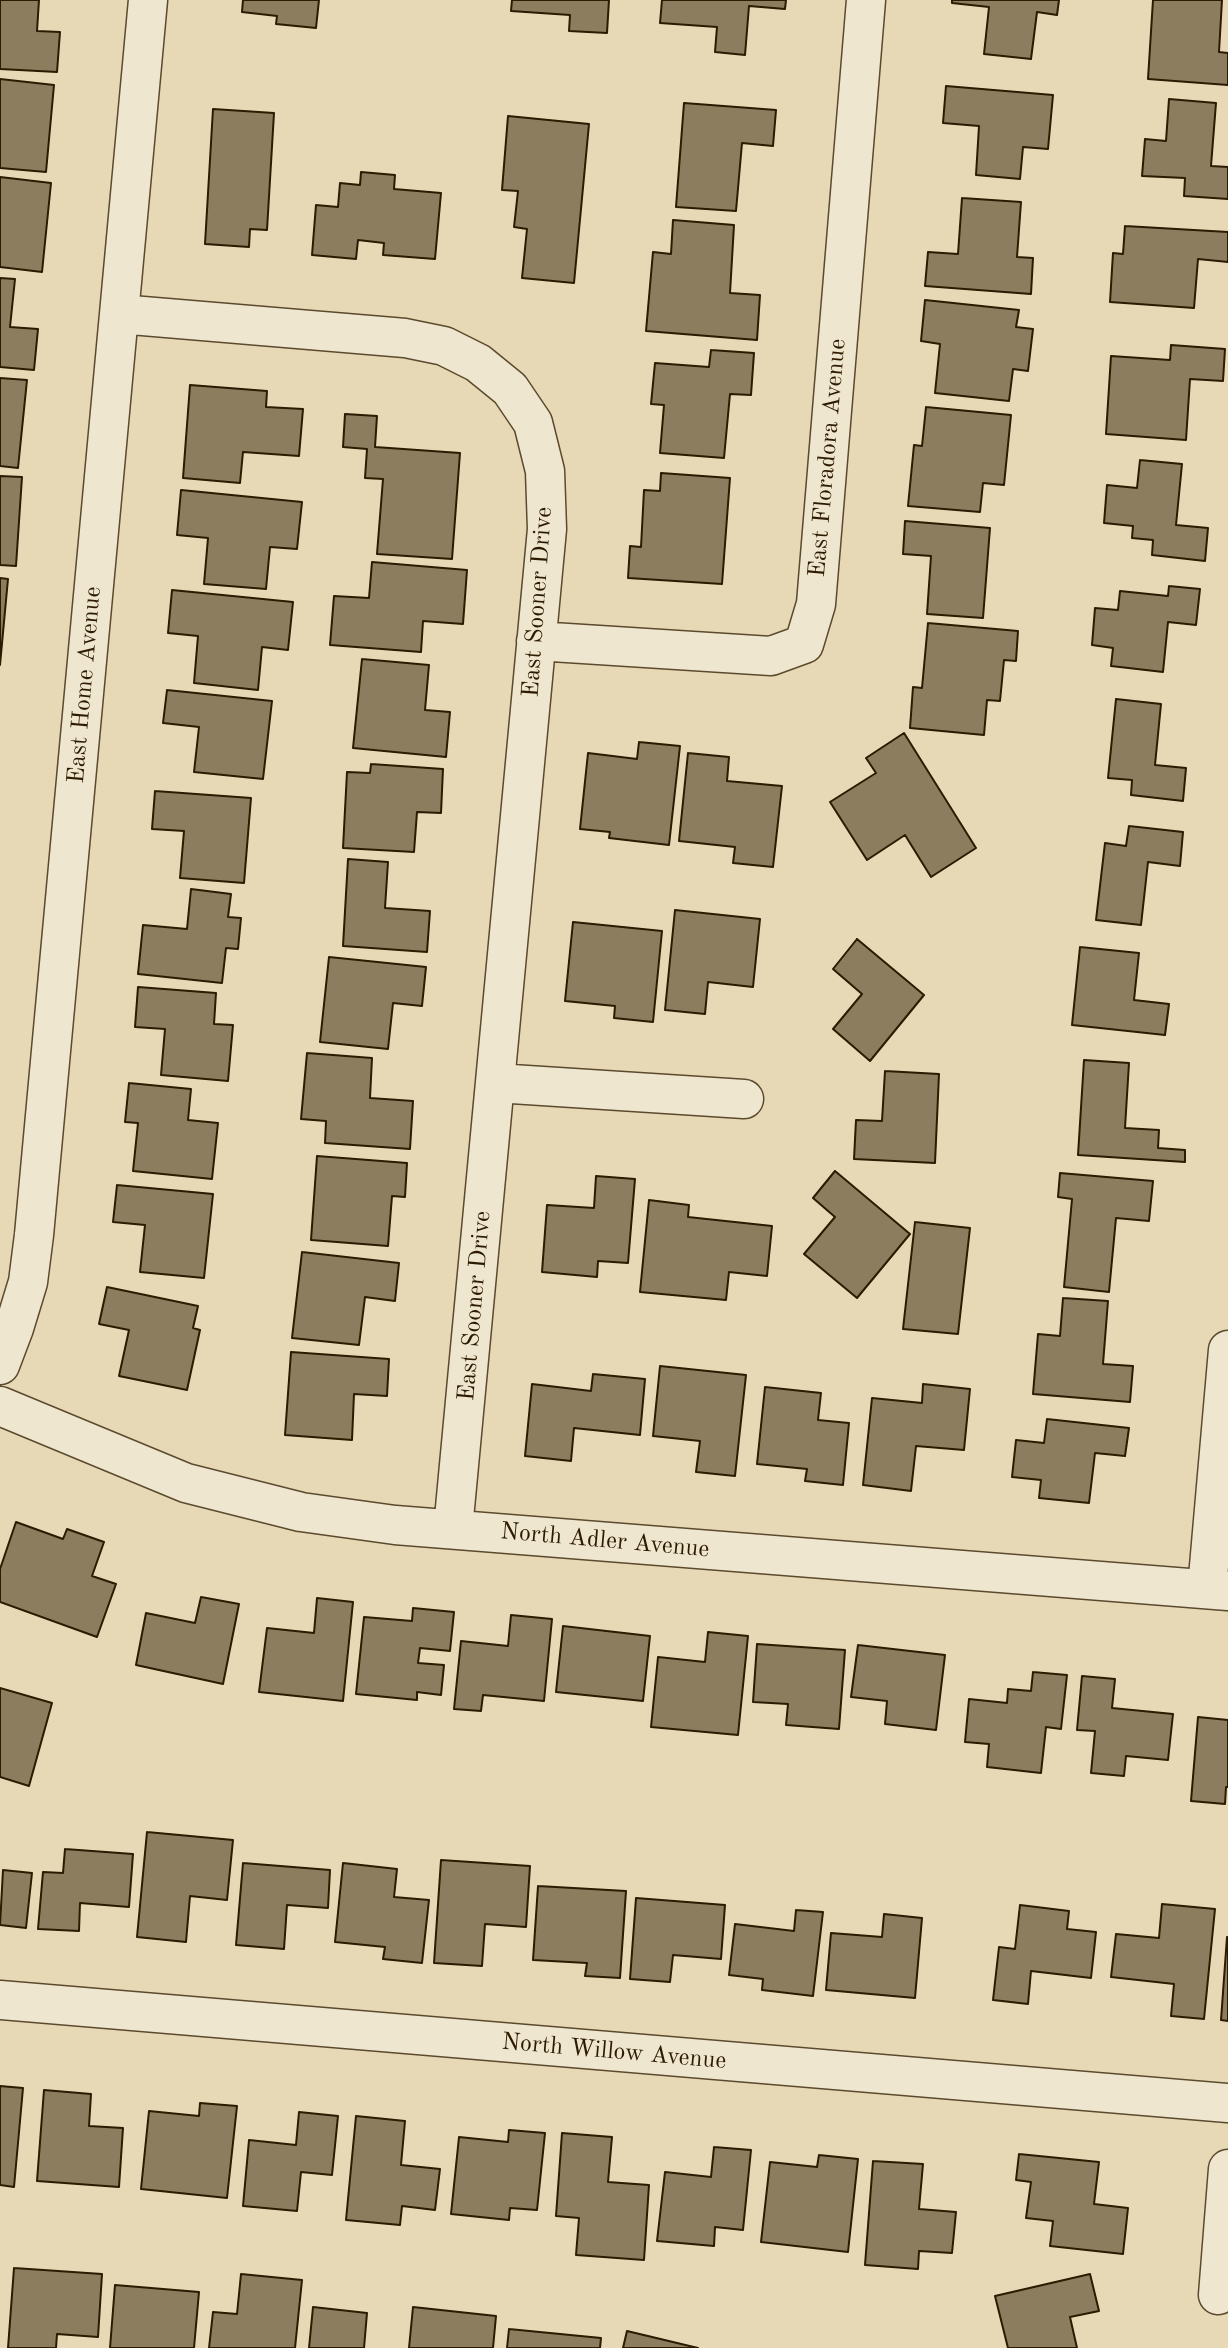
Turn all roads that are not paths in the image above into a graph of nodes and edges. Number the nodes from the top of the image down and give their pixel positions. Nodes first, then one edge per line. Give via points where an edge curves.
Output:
1 (148, 0) edge
2 (866, 0) edge
3 (119, 314) junction
4 (536, 641) junction
5 (496, 1083) junction
6 (744, 1099) dead end
7 (1228, 1350) edge
8 (0, 1365) edge
9 (0, 1406) edge
10 (453, 1529) junction
11 (1217, 1590) edge
12 (0, 2000) edge
13 (1228, 2103) edge
14 (1228, 2169) edge
15 (1218, 2295) dead end

1 - 3 street, East Home Avenue
2 - 4 street, East Floradora Avenue via 816,604 804,644 771,656
3 - 4 street, East Sooner Drive via 405,338 444,346 478,363 510,389 533,423 545,471 547,529
3 - 8 street, East Home Avenue via 34,1235 28,1282
4 - 5 street, East Sooner Drive
5 - 6 street
5 - 10 street, East Sooner Drive
7 - 11 street
9 - 10 street, North Adler Avenue via 186,1483 239,1498 301,1512
10 - 11 street, North Adler Avenue
12 - 13 street, North Willow Avenue
14 - 15 street

